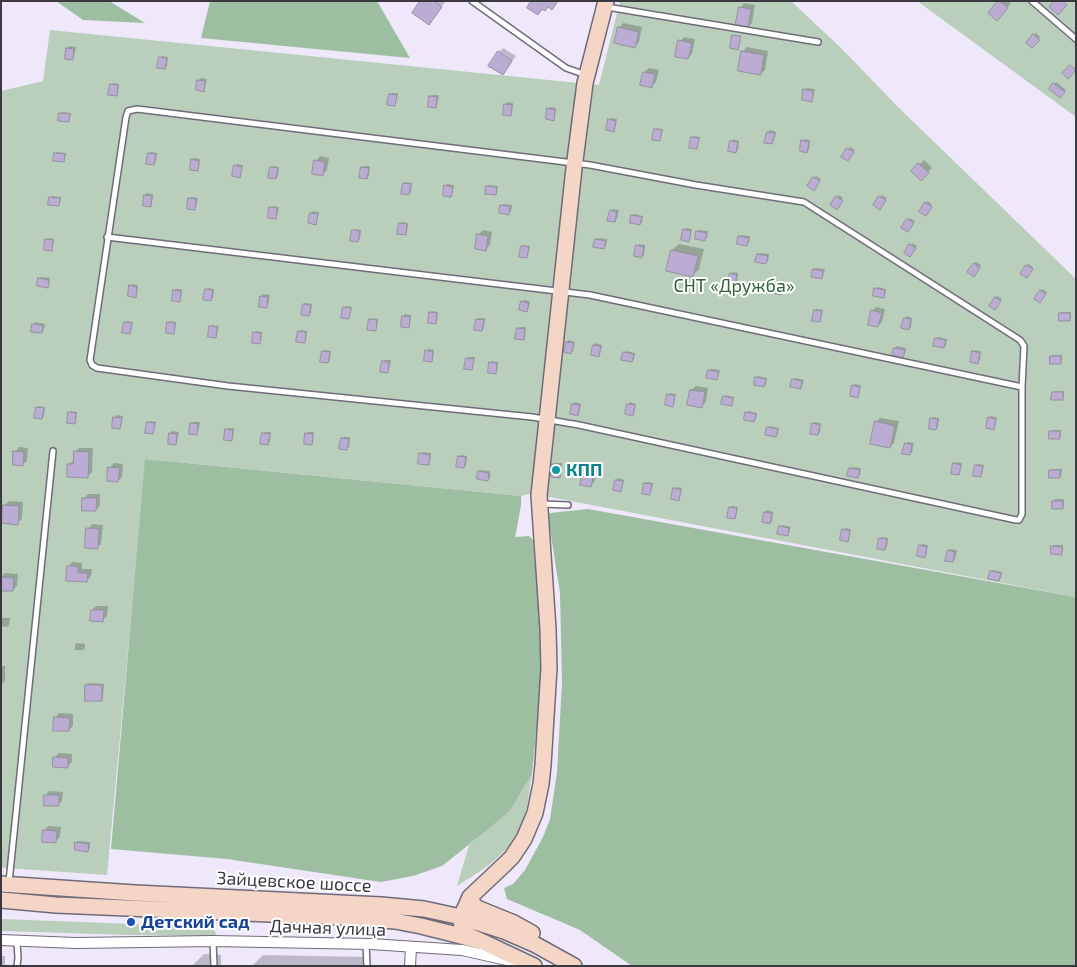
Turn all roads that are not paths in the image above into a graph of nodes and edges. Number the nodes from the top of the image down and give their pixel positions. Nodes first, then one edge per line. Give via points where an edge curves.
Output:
1 (472, 1) edge
2 (1032, 1) edge
3 (606, 4) edge
4 (1076, 40) edge
5 (818, 42) dead end
6 (587, 75) junction
7 (574, 163) junction
8 (107, 237) junction
9 (561, 292) junction
10 (1022, 388) junction
11 (548, 420) junction
12 (53, 451) dead end
13 (539, 504) junction
14 (568, 505) dead end
15 (5, 885) edge
16 (470, 897) junction
17 (1, 900) edge
18 (462, 917) junction
19 (395, 921) junction
20 (1, 940) edge
21 (17, 940) junction
22 (213, 942) junction
23 (482, 942) junction
24 (366, 944) junction
25 (411, 947) junction
26 (533, 965) edge
27 (17, 966) edge
28 (214, 966) edge
29 (367, 966) edge
30 (410, 966) edge
31 (575, 966) edge

1 - 6 lane via 566,68
2 - 4 lane
3 - 5 lane
3 - 6 street
6 - 7 street
7 - 8 lane via 137,109 128,111 126,117
7 - 9 street
7 - 10 lane via 804,202 1020,340 1024,346
8 - 9 lane
8 - 11 lane via 90,360 97,368 228,386
9 - 10 lane via 590,295
9 - 11 street
10 - 11 lane via 1022,514 1019,520 579,424
11 - 13 street
12 - 15 lane
13 - 14 lane
13 - 16 street via 549,668 538,802 529,830 518,849
15 - 18 street, Зайцевское шоссе via 381,905
16 - 18 street
16 - 31 street via 477,908 536,935
17 - 19 street, Зайцевское шоссе
18 - 19 street via 443,924
18 - 23 street via 464,932
18 - 31 street, Зайцевское шоссе via 518,937
19 - 23 street, Зайцевское шоссе
20 - 21 street, Дачная улица
21 - 22 street, Дачная улица
21 - 27 lane
22 - 24 street, Дачная улица
22 - 28 lane
23 - 26 street, Зайцевское шоссе
24 - 25 street, Дачная улица
24 - 29 lane
25 - 26 street, Дачная улица via 462,950
25 - 30 street

